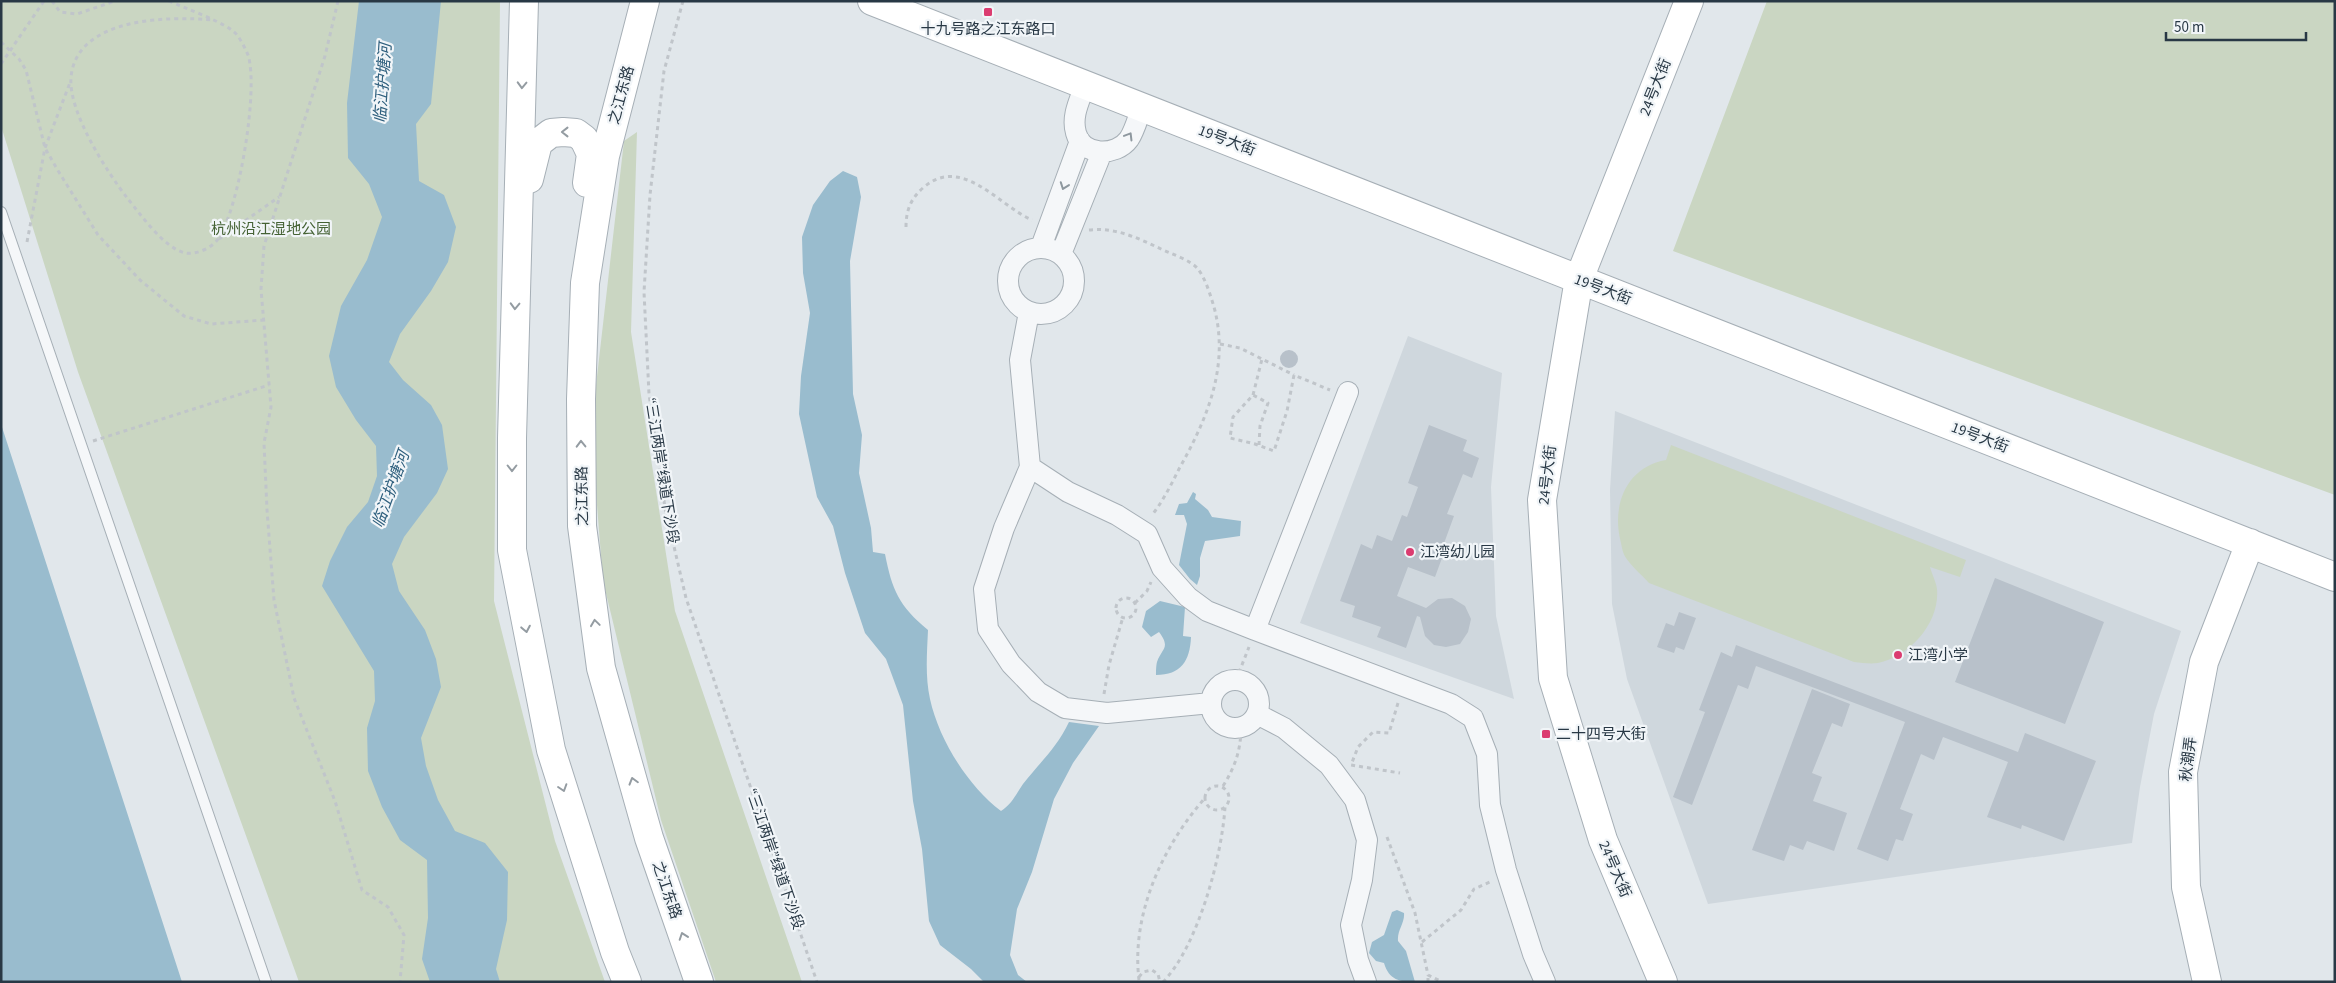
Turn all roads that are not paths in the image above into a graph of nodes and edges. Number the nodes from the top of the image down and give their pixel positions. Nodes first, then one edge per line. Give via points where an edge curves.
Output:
1 (524, 1) edge
2 (541, 1) edge
3 (645, 1) edge
4 (872, 1) edge
5 (1689, 1) edge
6 (522, 56) junction
7 (1085, 85) junction
8 (1142, 107) junction
9 (1080, 140) junction
10 (1102, 152) junction
11 (1, 212) edge
12 (518, 223) junction
13 (1042, 248) junction
14 (1061, 254) junction
15 (1579, 279) junction
16 (1028, 312) junction
17 (584, 319) junction
18 (1347, 394) road end
19 (1030, 467) junction
20 (2250, 543) junction
21 (2335, 577) edge
22 (1255, 630) junction
23 (1211, 703) junction
24 (1257, 714) junction
25 (266, 982) edge
26 (626, 982) edge
27 (699, 982) edge
28 (1366, 982) edge
29 (1545, 982) edge
30 (1663, 982) edge
31 (2207, 982) edge

1 - 6 street
2 - 6 street
3 - 17 street, 之江东路 via 605,156 585,283
4 - 7 street, 19号大街
5 - 15 street, 24号大街
6 -> 12 street
7 - 8 street, 19号大街
7 - 9 street via 1074,116
10 -> 8 street via 1116,150 1128,140
8 - 15 street, 19号大街
9 - 10 street
9 -> 13 street
10 - 14 street
11 - 25 lane
17 -> 12 street via 575,300 576,267 591,154 584,139 576,133 551,133 538,143
12 -> 26 street via 512,550 551,750
13 - 14 street
13 - 16 street via 1030,249 1020,255 1008,274 1012,296
14 - 16 street via 1073,271 1074,282 1067,302 1054,311
15 - 20 street, 19号大街
15 - 30 street, 24号大街 via 1542,500 1553,678 1603,840
16 - 19 street via 1020,360
27 -> 17 street, 之江东路 via 649,838 601,668 582,526
18 - 22 street
19 - 22 street via 1068,492 1117,515 1147,534 1162,568 1188,597 1207,611
19 - 23 street via 1004,528 984,589 988,628 1011,664 1038,692 1065,708 1102,712
20 - 21 street, 19号大街
20 - 31 street, 秋潮弄 via 2204,662 2183,772 2186,887
22 - 29 street via 1451,704 1473,718 1487,754 1490,805 1508,879
23 - 24 street via 1212,711 1229,728 1241,727
23 - 24 street via 1212,696 1222,684 1236,680 1244,682 1255,692
24 - 28 street via 1284,728 1326,762 1355,800 1367,840 1351,925

